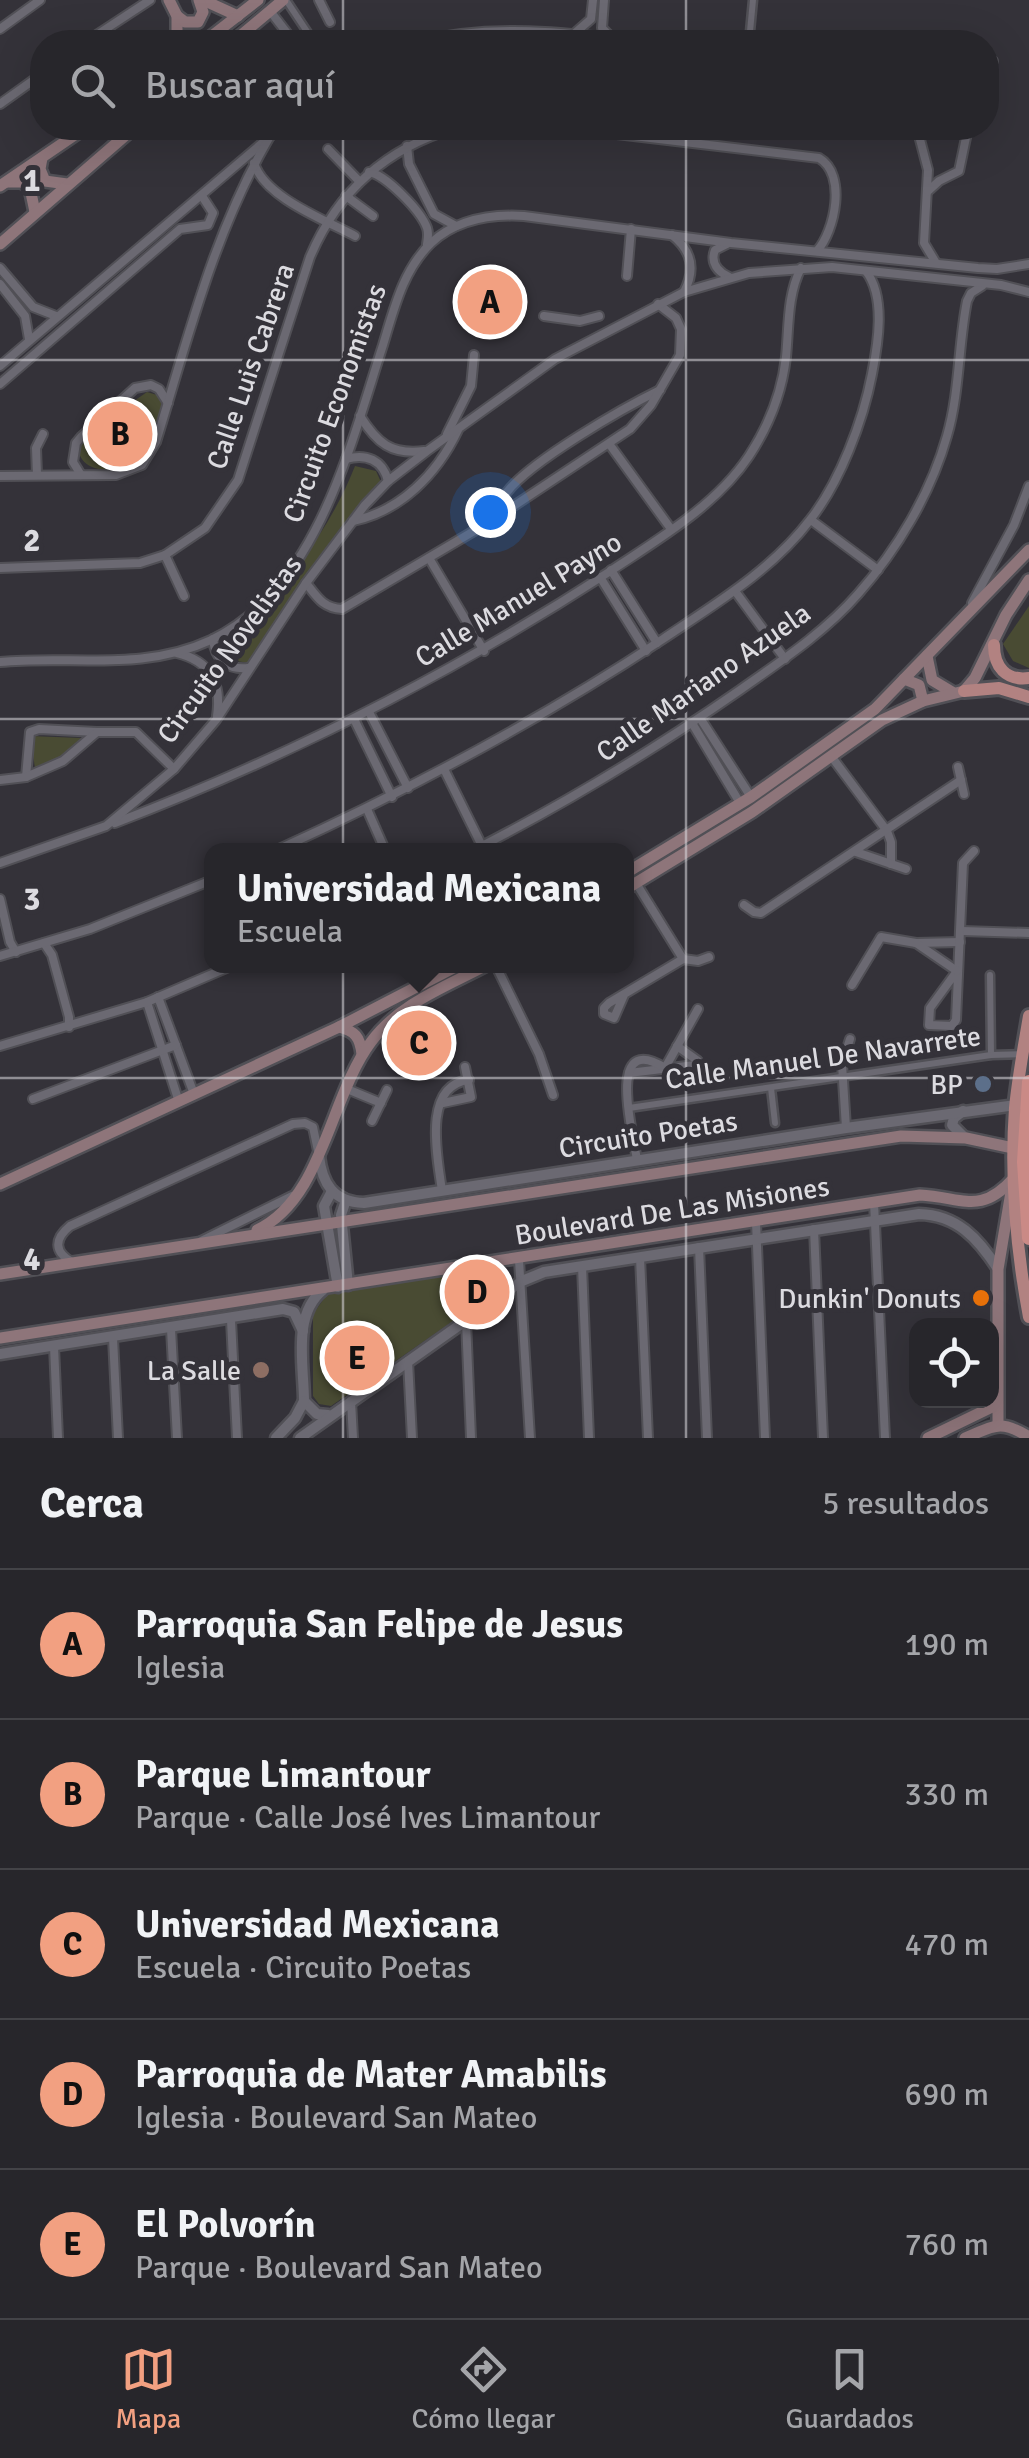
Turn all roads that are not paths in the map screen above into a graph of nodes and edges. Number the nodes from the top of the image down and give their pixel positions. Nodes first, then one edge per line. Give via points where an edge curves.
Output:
1 (40, 0) edge
2 (150, 0) edge
3 (169, 0) edge
4 (201, 0) edge
5 (258, 0) edge
6 (285, 0) edge
7 (319, 0) edge
8 (593, 0) edge
9 (604, 0) edge
10 (753, 0) edge
11 (270, 10) junction
12 (177, 16) junction
13 (238, 16) junction
14 (330, 22) dead end
15 (0, 30) edge
16 (104, 30) edge
17 (177, 30) edge
18 (220, 30) edge
19 (247, 30) edge
20 (285, 30) edge
21 (306, 30) edge
22 (580, 30) edge
23 (604, 30) edge
24 (750, 30) edge
25 (30, 83) edge
26 (0, 104) edge
27 (68, 140) edge
28 (120, 140) edge
29 (267, 140) edge
30 (268, 140) edge
31 (423, 140) edge
32 (667, 140) edge
33 (921, 140) edge
34 (965, 140) edge
35 (407, 146) junction
36 (328, 149) dead end
37 (42, 158) junction
38 (254, 163) junction
39 (368, 172) junction
40 (359, 181) junction
41 (1, 184) edge
42 (67, 184) junction
43 (928, 191) junction
44 (202, 196) junction
45 (346, 196) junction
46 (35, 212) junction
47 (373, 216) dead end
48 (326, 222) junction
49 (203, 226) junction
50 (456, 226) junction
51 (631, 229) junction
52 (671, 234) junction
53 (355, 236) dead end
54 (731, 243) junction
55 (0, 244) edge
56 (216, 246) junction
57 (426, 248) junction
58 (816, 251) junction
59 (936, 264) junction
60 (1029, 264) edge
61 (0, 268) edge
62 (802, 268) junction
63 (866, 271) junction
64 (627, 276) dead end
65 (730, 278) junction
66 (0, 284) edge
67 (986, 284) junction
68 (684, 292) junction
69 (1029, 292) edge
70 (658, 304) junction
71 (56, 316) junction
72 (544, 316) dead end
73 (600, 316) dead end
74 (580, 321) junction
75 (29, 340) junction
76 (585, 343) junction
77 (474, 355) dead end
78 (0, 366) edge
79 (0, 384) edge
80 (660, 390) junction
81 (466, 398) junction
82 (168, 403) junction
83 (486, 410) junction
84 (360, 416) junction
85 (458, 429) junction
86 (42, 434) dead end
87 (444, 438) junction
88 (610, 445) junction
89 (427, 451) junction
90 (345, 460) junction
91 (37, 475) junction
92 (81, 475) junction
93 (0, 476) edge
94 (388, 481) junction
95 (1029, 486) edge
96 (491, 520) junction
97 (811, 520) junction
98 (352, 521) junction
99 (671, 529) junction
100 (1029, 550) edge
101 (165, 556) junction
102 (429, 558) junction
103 (0, 568) edge
104 (610, 570) junction
105 (878, 570) junction
106 (600, 578) junction
107 (1029, 580) edge
108 (306, 583) junction
109 (735, 591) junction
110 (184, 596) dead end
111 (966, 614) junction
112 (213, 639) junction
113 (656, 643) junction
114 (994, 645) junction
115 (484, 651) junction
116 (646, 651) junction
117 (176, 653) junction
118 (928, 656) junction
119 (785, 659) junction
120 (0, 662) edge
121 (248, 668) junction
122 (1029, 678) edge
123 (904, 679) junction
124 (958, 692) junction
125 (1029, 698) edge
126 (923, 701) junction
127 (369, 712) junction
128 (216, 720) junction
129 (354, 720) junction
130 (696, 721) junction
131 (98, 732) junction
132 (831, 756) junction
133 (958, 767) dead end
134 (174, 769) junction
135 (444, 769) junction
136 (26, 778) junction
137 (0, 780) edge
138 (961, 780) junction
139 (408, 788) junction
140 (964, 794) dead end
141 (392, 797) junction
142 (746, 800) junction
143 (367, 809) junction
144 (106, 826) junction
145 (887, 832) junction
146 (292, 843) edge
147 (382, 843) edge
148 (476, 843) edge
149 (487, 843) edge
150 (974, 851) dead end
151 (856, 852) junction
152 (0, 863) edge
153 (892, 864) junction
154 (906, 869) dead end
155 (634, 879) edge
156 (634, 880) edge
157 (204, 883) edge
158 (634, 888) edge
159 (0, 900) edge
160 (744, 905) dead end
161 (962, 931) junction
162 (1029, 933) edge
163 (960, 942) junction
164 (44, 943) junction
165 (916, 943) junction
166 (16, 952) junction
167 (0, 956) edge
168 (709, 957) dead end
169 (686, 960) junction
170 (957, 971) junction
171 (214, 973) edge
172 (443, 973) edge
173 (471, 973) edge
174 (499, 973) edge
175 (990, 976) dead end
176 (852, 985) dead end
177 (624, 995) junction
178 (158, 996) junction
179 (146, 1002) junction
180 (698, 1009) dead end
181 (363, 1014) junction
182 (1029, 1016) edge
183 (387, 1024) junction
184 (69, 1027) junction
185 (339, 1027) junction
186 (850, 1039) dead end
187 (176, 1045) junction
188 (0, 1046) edge
189 (677, 1046) junction
190 (162, 1050) junction
191 (362, 1054) junction
192 (1023, 1054) junction
193 (991, 1055) junction
194 (465, 1067) dead end
195 (665, 1068) junction
196 (842, 1077) junction
197 (469, 1080) junction
198 (1029, 1082) edge
199 (771, 1088) junction
200 (347, 1089) junction
201 (387, 1090) dead end
202 (194, 1094) junction
203 (553, 1095) dead end
204 (33, 1099) dead end
205 (179, 1102) junction
206 (381, 1103) junction
207 (442, 1103) junction
208 (1016, 1105) junction
209 (629, 1108) junction
210 (964, 1110) junction
211 (372, 1121) dead end
212 (776, 1123) dead end
213 (846, 1128) junction
214 (966, 1138) junction
215 (1013, 1148) junction
216 (318, 1155) junction
217 (670, 1156) junction
218 (637, 1160) junction
219 (672, 1172) junction
220 (1014, 1178) junction
221 (0, 1184) edge
222 (332, 1192) junction
223 (442, 1192) junction
224 (297, 1194) junction
225 (946, 1199) junction
226 (346, 1200) junction
227 (874, 1202) junction
228 (944, 1216) junction
229 (876, 1218) junction
230 (342, 1220) junction
231 (756, 1222) junction
232 (328, 1223) junction
233 (814, 1228) junction
234 (249, 1234) junction
235 (757, 1237) junction
236 (1029, 1238) edge
237 (197, 1242) junction
238 (699, 1246) junction
239 (640, 1257) junction
240 (520, 1260) junction
241 (72, 1262) junction
242 (582, 1266) junction
243 (998, 1269) junction
244 (0, 1274) edge
245 (522, 1281) junction
246 (343, 1286) junction
247 (323, 1290) junction
248 (1029, 1317) edge
249 (997, 1318) edge
250 (231, 1320) junction
251 (466, 1321) junction
252 (171, 1329) junction
253 (303, 1331) junction
254 (0, 1338) edge
255 (114, 1338) junction
256 (54, 1346) junction
257 (0, 1354) edge
258 (408, 1362) junction
259 (304, 1401) junction
260 (351, 1401) junction
261 (990, 1408) edge
262 (996, 1408) edge
263 (331, 1414) junction
264 (998, 1424) junction
265 (288, 1436) edge
266 (1029, 1437) edge
267 (58, 1438) edge
268 (118, 1438) edge
269 (176, 1438) edge
270 (236, 1438) edge
271 (352, 1438) edge
272 (412, 1438) edge
273 (471, 1438) edge
274 (530, 1438) edge
275 (589, 1438) edge
276 (648, 1438) edge
277 (707, 1438) edge
278 (765, 1438) edge
279 (822, 1438) edge
280 (885, 1438) edge
281 (928, 1438) edge
282 (965, 1438) edge

1 - 15 street
2 - 16 street
3 - 12 main road
4 - 12 main road via 198,22
4 - 13 main road
5 - 13 main road
6 - 11 main road
6 - 21 street
7 - 14 street
8 - 22 street
9 - 23 street
10 - 24 street
11 - 19 main road
11 - 20 street
12 - 17 main road
13 - 18 main road
25 - 26 street
27 - 37 main road
28 - 42 main road
29 - 44 street
30 - 38 street
31 - 35 street, Calle Luis Cabrera
32 - 58 street via 819,158 835,182 831,230
33 - 43 street
34 - 43 street via 959,171
35 - 39 street, Calle Luis Cabrera
35 - 50 street via 434,214
36 - 40 street
37 - 41 main road
37 - 42 main road via 45,181
38 - 48 street via 265,184
38 - 56 street
39 - 40 street, Calle Luis Cabrera
39 - 57 street via 387,180 420,216
40 - 45 street, Calle Luis Cabrera
41 - 46 main road via 28,185
42 - 46 main road
43 - 59 street via 924,243
44 - 49 street via 213,214
44 - 71 street
45 - 47 street
45 - 48 street, Calle Luis Cabrera
46 - 55 main road
48 - 53 street
48 - 101 street, Calle Luis Cabrera via 238,480 205,528
49 - 56 street
49 - 79 street via 180,229
50 - 51 street, Circuito Economistas via 510,215
50 - 57 street, Circuito Economistas
51 - 52 street, Circuito Economistas
51 - 64 street
52 - 54 street, Circuito Economistas
52 - 68 street via 690,260
54 - 58 street, Circuito Economistas
54 - 65 street via 713,256
56 - 82 street
57 - 84 street, Circuito Economistas via 400,290
58 - 59 street, Circuito Economistas
59 - 60 street, Circuito Economistas
61 - 71 street via 34,307
62 - 63 street, Circuito Novelistas
62 - 65 street, Circuito Novelistas
62 - 99 street, Calle Manuel Payno via 768,422 733,477
63 - 67 street, Circuito Novelistas
63 - 97 street via 877,302 872,374 855,435
65 - 68 street, Circuito Novelistas
66 - 75 street via 25,316
67 - 69 street, Circuito Novelistas
67 - 105 street, Calle Mariano Azuela via 967,301 947,438
68 - 70 street, Circuito Novelistas
70 - 76 street, Circuito Novelistas
70 - 80 street via 676,318 682,340
71 - 75 street
72 - 74 street
73 - 74 street
74 - 76 street
75 - 78 street
76 - 83 street, Circuito Novelistas
77 - 81 street
80 - 88 street via 644,416
80 - 96 street via 521,477
81 - 83 street
81 - 87 street
82 - 92 street via 142,465 116,475
82 - 92 street via 151,385 135,388 76,444 73,462
83 - 85 street, Circuito Novelistas
84 - 89 street via 384,446
84 - 90 street, Circuito Economistas
85 - 87 street, Circuito Novelistas
85 - 98 street via 440,462 400,502
86 - 91 street
87 - 89 street, Circuito Novelistas
88 - 96 street
88 - 99 street
89 - 94 street, Circuito Novelistas
90 - 94 street via 376,461
90 - 112 street, Circuito Economistas via 294,567
91 - 92 street
91 - 93 street
94 - 98 street, Circuito Novelistas
95 - 111 street
96 - 102 street
97 - 105 street
97 - 109 street
98 - 108 street, Circuito Novelistas
99 - 104 street, Calle Manuel Payno
100 - 111 main road
101 - 103 street, Calle Luis Cabrera via 118,566
101 - 110 street
102 - 108 street via 342,608 321,603
102 - 115 street
104 - 106 street, Calle Manuel Payno
104 - 113 street
105 - 119 street, Calle Mariano Azuela
106 - 115 street, Calle Manuel Payno
106 - 116 street
107 - 114 main road
108 - 121 street, Circuito Novelistas
109 - 113 street
109 - 119 street
111 - 118 main road
112 - 117 street, Circuito Economistas
112 - 121 street via 221,660
113 - 116 street
114 - 122 main road via 1004,673
114 - 124 main road
115 - 127 street, Calle Manuel Payno
116 - 135 street
117 - 120 street, Circuito Economistas via 123,662
117 - 128 street via 210,671 218,692
118 - 123 main road
118 - 124 main road via 932,680
119 - 130 street, Calle Mariano Azuela
121 - 128 street, Circuito Novelistas
123 - 126 main road via 919,686
123 - 142 main road via 850,730
124 - 125 main road via 999,688
124 - 126 main road
126 - 132 main road
127 - 129 street, Calle Manuel Payno
127 - 139 street
128 - 134 street, Circuito Novelistas
129 - 141 street
129 - 144 street, Calle Manuel Payno
130 - 142 street
130 - 149 street, Calle Mariano Azuela
131 - 134 street via 136,732
131 - 136 street via 62,761
131 - 136 street via 30,732
132 - 145 street
132 - 156 main road via 752,812
133 - 138 street
134 - 144 street, Circuito Novelistas
135 - 139 street
135 - 148 street
136 - 137 street
138 - 140 street
138 - 145 street
139 - 141 street
141 - 143 street
142 - 155 main road
143 - 146 street
143 - 147 street
144 - 152 street, Circuito Novelistas
145 - 151 street
145 - 153 street
150 - 161 street via 962,863
151 - 153 street
151 - 160 street via 761,912
153 - 154 street
157 - 164 street
158 - 169 street
159 - 166 street
161 - 162 street
161 - 163 street
163 - 165 street
163 - 170 street
164 - 166 street
164 - 184 street
165 - 170 street
165 - 176 street via 882,937
166 - 167 street
168 - 169 street
169 - 177 street
170 - 170 street via 956,1020 952,1026 929,1025 930,1008
171 - 178 street
172 - 181 main road
173 - 183 main road via 407,1006
174 - 203 street
175 - 193 street
177 - 177 street via 614,1018 604,1014 604,1008
178 - 179 street
178 - 187 street
179 - 184 street
179 - 190 street
180 - 189 street
181 - 183 main road via 371,1026
181 - 185 main road
182 - 192 main road
183 - 191 main road
184 - 188 street
185 - 191 main road via 358,1037
185 - 202 main road
186 - 196 street
187 - 190 street
187 - 202 street
189 - 195 street
189 - 195 street, Calle Manuel De Navarrete via 698,1062
190 - 204 street
190 - 205 street
191 - 200 main road
192 - 193 street, Calle Manuel De Navarrete
192 - 208 main road
193 - 196 street, Calle Manuel De Navarrete
194 - 197 street
195 - 209 street, Calle Manuel De Navarrete via 629,1073
196 - 199 street, Calle Manuel De Navarrete
196 - 213 street
197 - 207 street via 453,1084
197 - 207 street via 470,1097
198 - 236 highway
199 - 209 street, Calle Manuel De Navarrete
199 - 212 street
200 - 206 street
200 - 216 main road
201 - 206 street
202 - 205 main road
205 - 221 main road
206 - 211 street
207 - 223 street via 434,1126
208 - 210 street, Circuito Poetas
208 - 215 main road
209 - 218 street, Calle Manuel De Navarrete
210 - 213 street, Circuito Poetas
210 - 214 street via 952,1125
213 - 217 street, Circuito Poetas
214 - 215 main road
214 - 219 main road via 901,1136
215 - 220 main road
216 - 222 street
216 - 224 main road
216 - 241 street via 313,1127 293,1124 70,1226 57,1246
217 - 218 street, Circuito Poetas
217 - 219 street
218 - 223 street, Circuito Poetas
219 - 230 main road
220 - 225 main road, Boulevard De Las Misiones via 985,1202
220 - 243 main road
220 - 248 main road
222 - 226 street
222 - 232 street via 324,1206
223 - 226 street, Circuito Poetas
224 - 234 main road via 276,1219
224 - 237 street
225 - 227 main road, Boulevard De Las Misiones via 920,1195
225 - 228 street
226 - 230 street
227 - 229 street
227 - 231 main road, Boulevard De Las Misiones
228 - 229 street, Boulevard De Las Misiones
228 - 243 street via 969,1232
229 - 233 street, Boulevard De Las Misiones
229 - 280 street
230 - 232 main road
230 - 246 street
231 - 235 street
231 - 240 main road, Boulevard De Las Misiones
232 - 234 main road
232 - 246 street
233 - 235 street, Boulevard De Las Misiones
233 - 279 street
234 - 237 main road
235 - 238 street, Boulevard De Las Misiones
235 - 278 street
237 - 241 main road
238 - 239 street, Boulevard De Las Misiones
238 - 277 street
239 - 242 street, Boulevard De Las Misiones
239 - 276 street
240 - 245 street
240 - 246 main road, Boulevard De Las Misiones
241 - 244 main road
242 - 245 street, Boulevard De Las Misiones
242 - 275 street
243 - 249 main road
245 - 251 street
245 - 274 street
246 - 247 main road, Boulevard De Las Misiones
247 - 253 street via 306,1312
247 - 254 main road, Boulevard De Las Misiones
250 - 252 street
250 - 253 street via 288,1309
250 - 270 street
251 - 258 street
251 - 273 street
252 - 255 street
252 - 269 street
253 - 259 street
255 - 256 street
255 - 268 street
256 - 257 street
256 - 267 street
258 - 260 street
258 - 272 street
259 - 263 street via 317,1414
259 - 265 street
260 - 263 street
260 - 271 street
261 - 281 main road
262 - 264 main road
263 - 265 street
264 - 266 main road
264 - 282 main road

